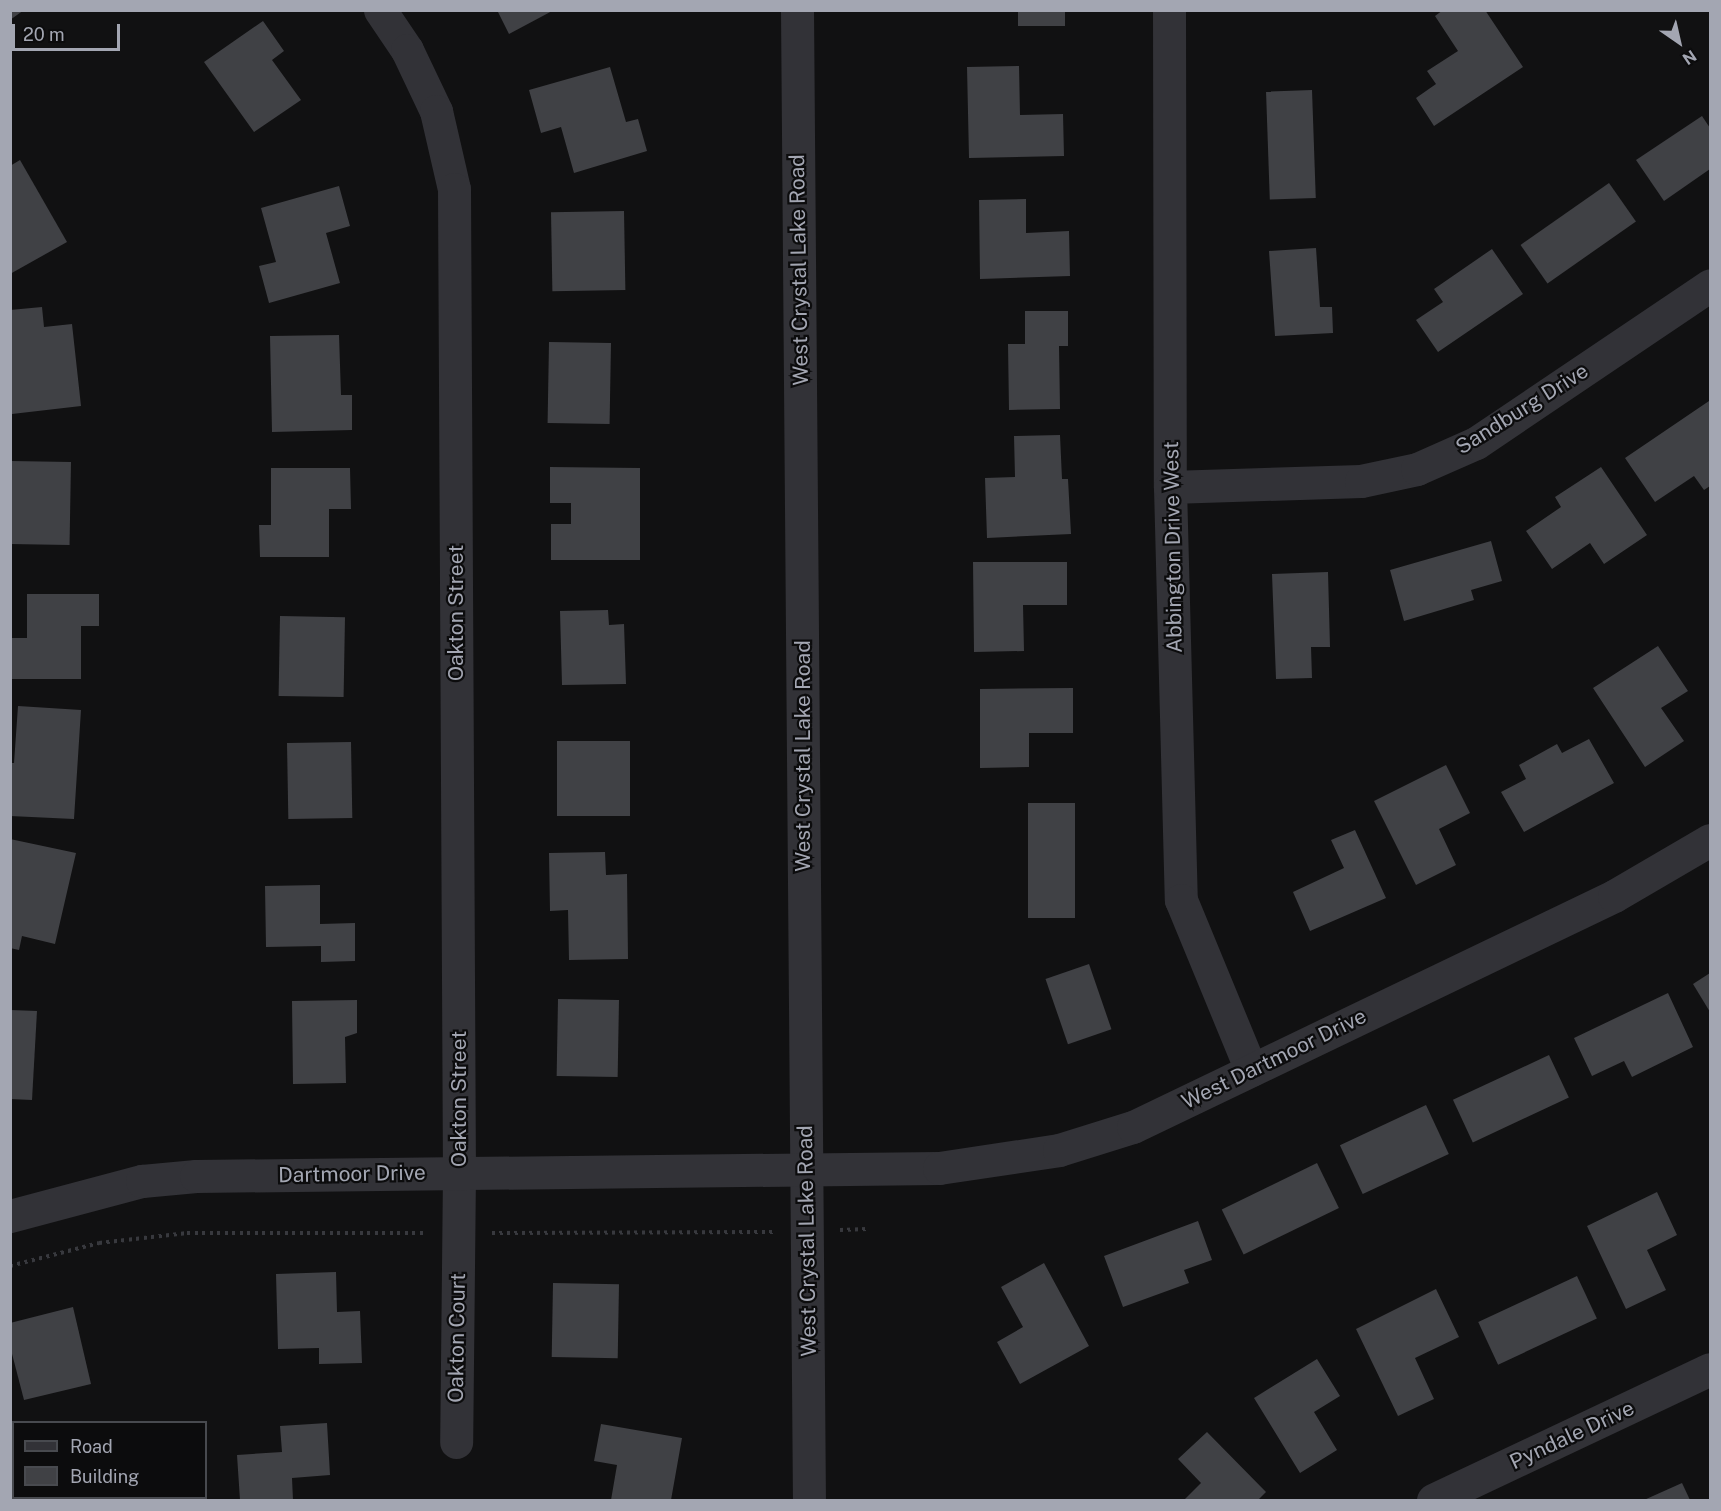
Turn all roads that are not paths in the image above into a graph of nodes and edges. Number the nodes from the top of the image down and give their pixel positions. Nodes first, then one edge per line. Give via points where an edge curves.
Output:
1 (380, 10) edge
2 (797, 10) edge
3 (1169, 10) edge
4 (1710, 285) edge
5 (1170, 487) junction
6 (1710, 840) edge
7 (1251, 1070) junction
8 (806, 1167) junction
9 (459, 1172) junction
10 (10, 1216) edge
11 (458, 1233) joint
12 (1710, 1369) edge
13 (456, 1442) dead end
14 (809, 1500) edge
15 (1433, 1500) edge

1 - 9 street, Oakton Street via 407,50 436,111 454,189
2 - 8 street, West Crystal Lake Road
3 - 5 street, Abbington Drive West
4 - 5 street, Sandburg Drive via 1476,444 1417,469 1361,481
5 - 7 street, Abbington Drive West via 1181,900
6 - 7 street, West Dartmoor Drive via 1614,896
7 - 8 street, West Dartmoor Drive via 1133,1127 1059,1150 939,1168
8 - 9 street, Dartmoor Drive
8 - 14 street, West Crystal Lake Road
9 - 10 street, Dartmoor Drive via 196,1176 142,1181
9 - 11 street, Oakton Street
11 - 13 street, Oakton Court
12 - 15 street, Pyndale Drive

